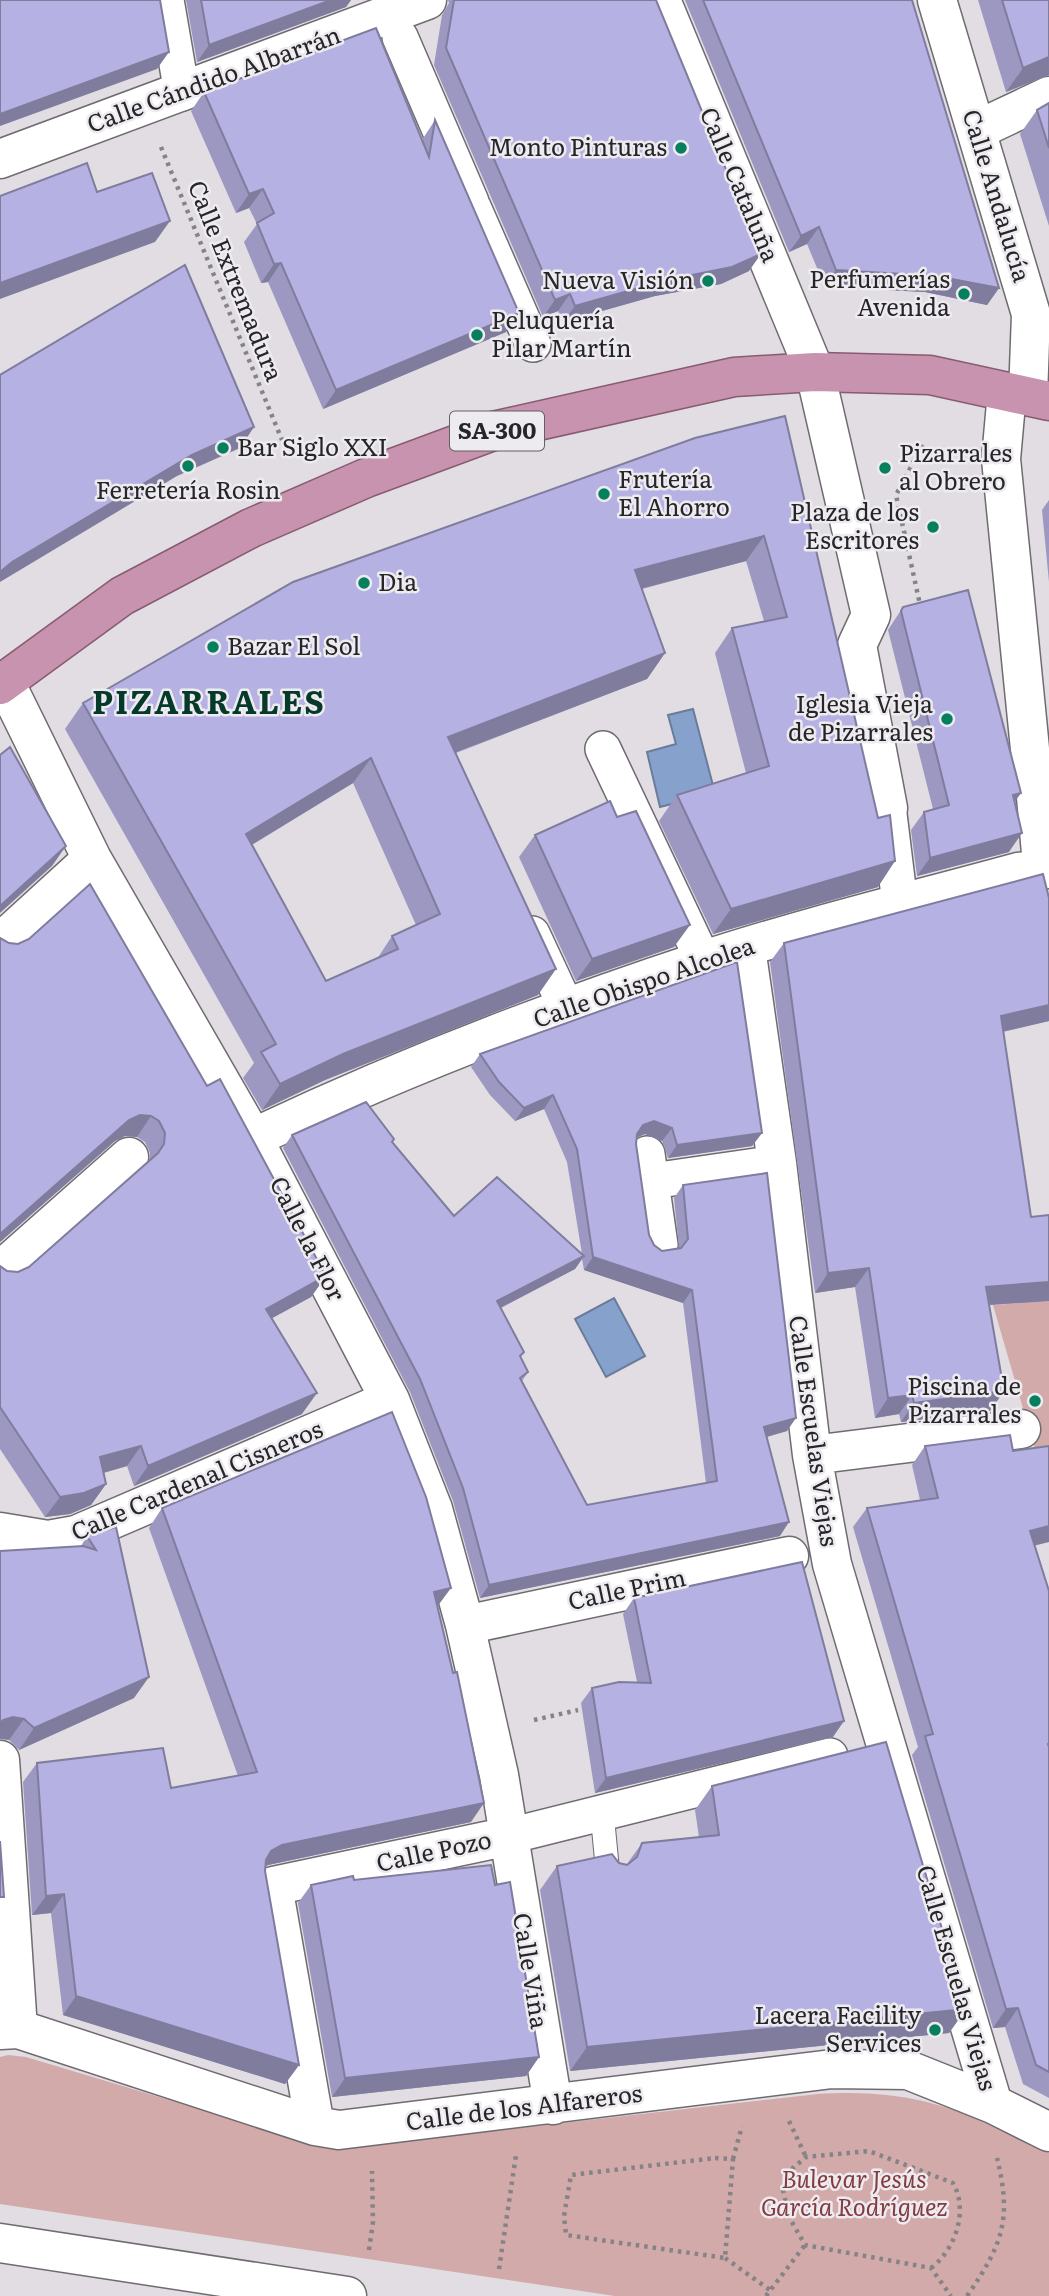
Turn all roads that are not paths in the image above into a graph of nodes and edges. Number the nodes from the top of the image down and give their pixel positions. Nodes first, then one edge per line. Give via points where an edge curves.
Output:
1 (166, 0) edge
2 (427, 0) edge
3 (661, 0) edge
4 (937, 0) edge
5 (400, 37) dead end
6 (182, 93) junction
7 (1049, 96) edge
8 (977, 130) junction
9 (0, 159) edge
10 (533, 344) dead end
11 (815, 372) junction
12 (1028, 396) edge
13 (2, 684) edge
14 (603, 749) dead end
15 (1032, 769) joint
16 (888, 808) joint
17 (92, 859) junction
18 (1045, 869) edge
19 (901, 904) junction
20 (519, 906) edge
21 (0, 943) edge
22 (746, 948) junction
23 (703, 960) junction
24 (566, 1007) junction
25 (253, 1138) junction
26 (129, 1157) edge
27 (777, 1163) junction
28 (660, 1245) dead end
29 (0, 1271) edge
30 (390, 1400) junction
31 (1021, 1429) dead end
32 (812, 1455) junction
33 (0, 1532) edge
34 (789, 1556) dead end
35 (465, 1625) junction
36 (830, 1756) edge
37 (0, 1760) edge
38 (602, 1814) junction
39 (509, 1836) junction
40 (608, 1875) edge
41 (9, 2030) edge
42 (993, 2104) junction
43 (553, 2105) junction
44 (315, 2126) junction
45 (1049, 2132) edge
46 (0, 2243) edge
47 (347, 2296) edge

1 - 6 street
2 - 6 street, Calle Cándido Albarrán
3 - 11 street, Calle Cataluña
4 - 8 street, Calle Andalucía
5 - 10 street
6 - 9 street, Calle Cándido Albarrán
7 - 8 street
8 - 12 street, Calle Andalucía via 1031,314
11 - 12 highway, SA-300 via 930,375
11 - 13 highway, SA-300 via 733,377 622,400 493,431 366,478 251,528 122,596
11 - 16 street, Calle Cataluña via 871,615 857,645
12 - 15 street via 1001,459
13 - 17 street, Calle la Flor
14 - 23 street
15 - 18 street
16 - 19 street
17 - 21 street
17 - 25 street, Calle la Flor
18 - 19 street, Calle Obispo Alcolea via 1017,872
19 - 22 street, Calle Obispo Alcolea
20 - 24 street
22 - 23 street, Calle Obispo Alcolea
22 - 27 street, Calle Escuelas Viejas
23 - 24 street, Calle Obispo Alcolea
24 - 25 street, Calle Obispo Alcolea via 344,1095
25 - 30 street, Calle la Flor
26 - 29 street
27 - 28 street via 649,1168
27 - 32 street, Calle Escuelas Viejas
30 - 33 street, Calle Cardenal Cisneros via 76,1535 48,1540
30 - 35 street, Calle la Flor via 433,1510
31 - 32 street
32 - 42 street, Calle Escuelas Viejas via 832,1564
34 - 35 street, Calle Prim
35 - 39 street, Calle la Flor
36 - 38 street, Calle Pozo
37 - 41 street
38 - 39 street, Calle Pozo
38 - 40 lane
39 - 43 street, Calle Viña
39 - 44 street, Calle Pozo via 273,1886
41 - 44 street, Calle de los Alfareros
42 - 43 street, Calle de los Alfareros via 908,2070 832,2069
42 - 45 street, Calle de los Alfareros
43 - 44 street, Calle de los Alfareros via 339,2130
46 - 47 street

